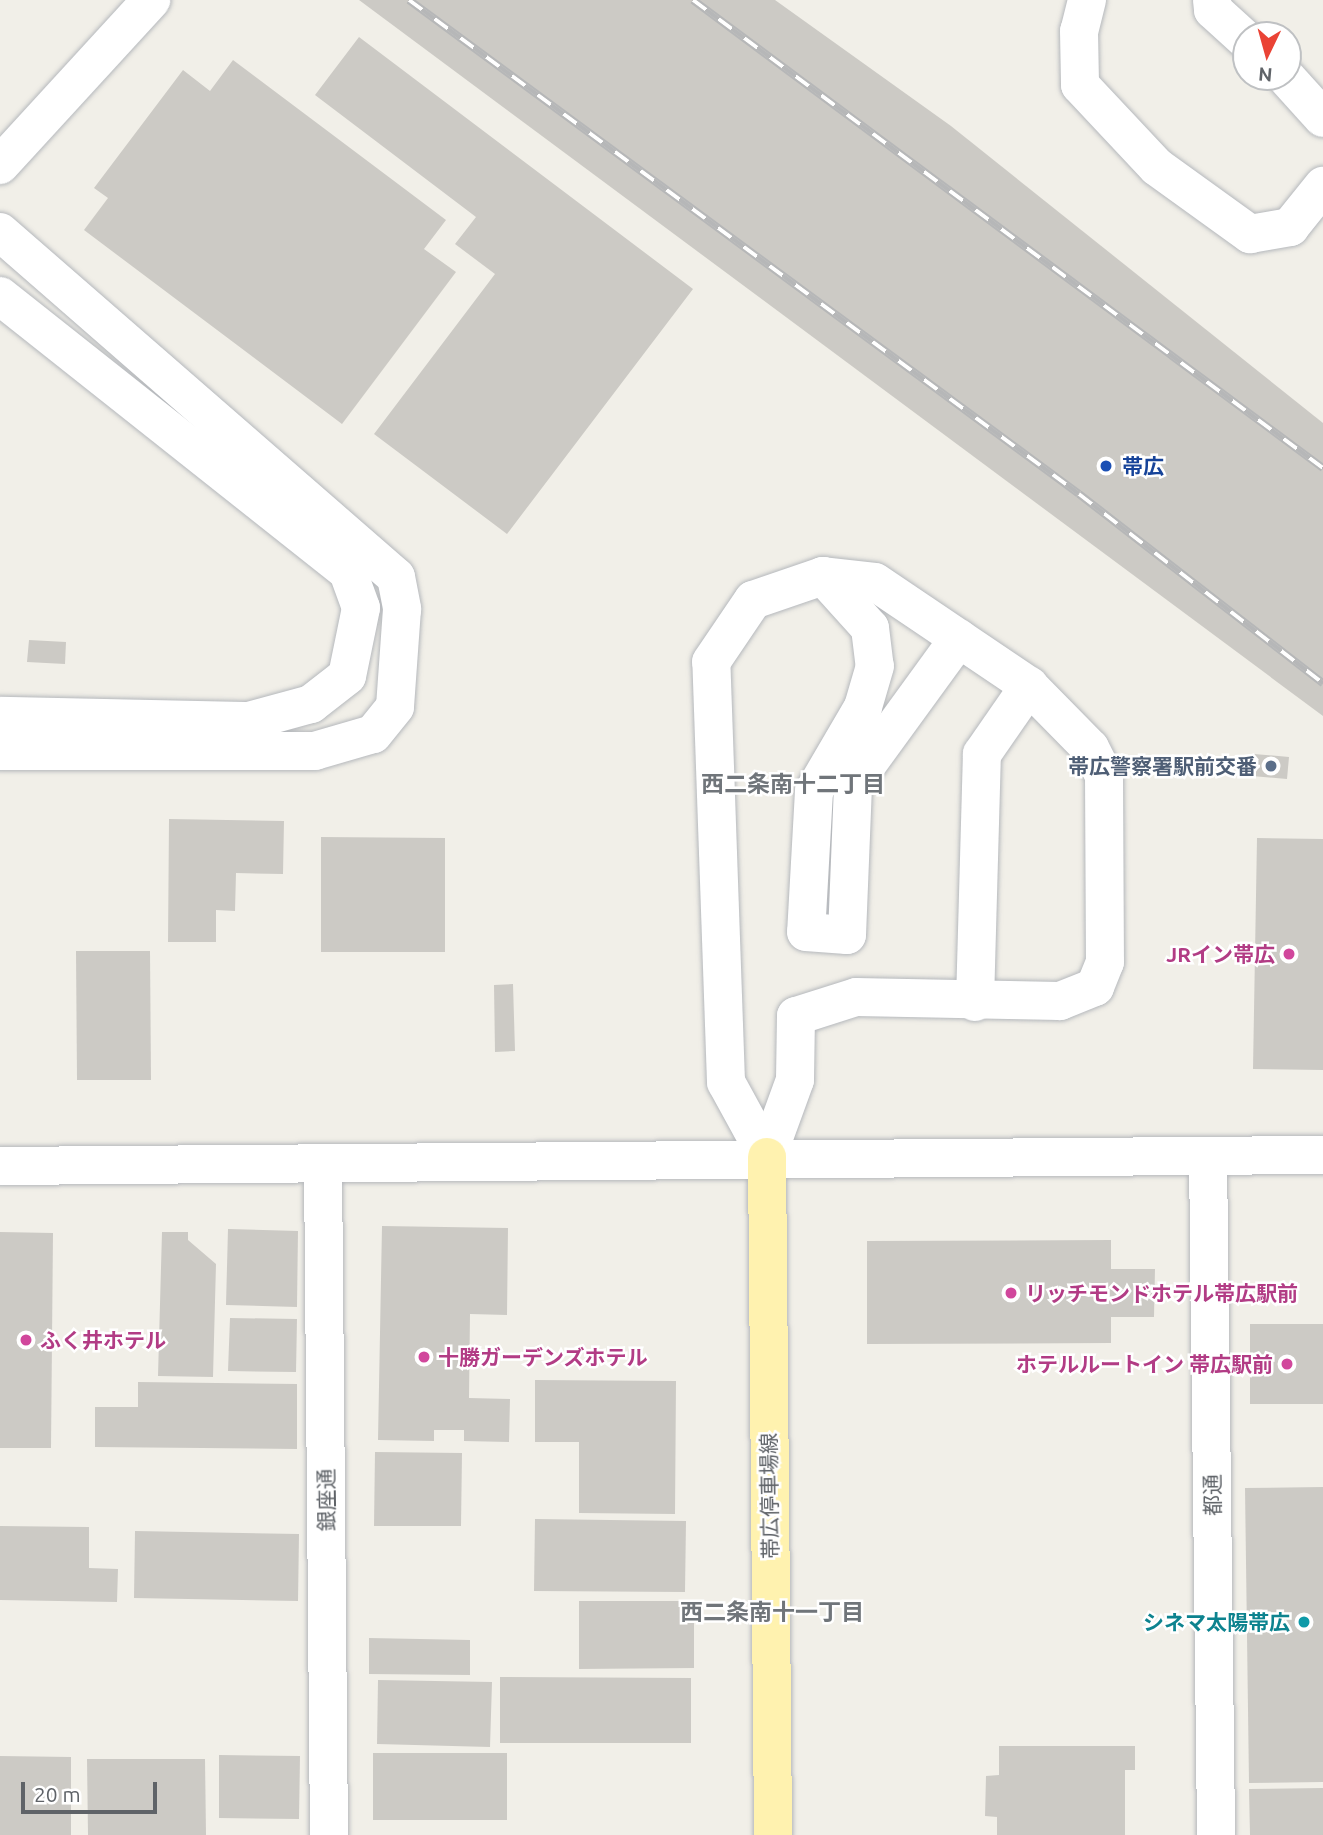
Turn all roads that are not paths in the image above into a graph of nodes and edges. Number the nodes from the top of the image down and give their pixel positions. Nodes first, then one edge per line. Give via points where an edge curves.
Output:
1 (150, 0) edge
2 (1087, 0) edge
3 (1212, 0) edge
4 (1232, 27) edge
5 (1299, 91) edge
6 (1323, 118) edge
7 (0, 165) edge
8 (1323, 186) edge
9 (0, 232) edge
10 (0, 296) edge
11 (823, 576) junction
12 (959, 638) junction
13 (1029, 686) junction
14 (0, 716) edge
15 (0, 751) edge
16 (975, 1002) junction
17 (1323, 1155) edge
18 (1208, 1156) junction
19 (767, 1157) junction
20 (323, 1164) junction
21 (0, 1166) edge
22 (329, 1835) edge
23 (773, 1835) edge
24 (1216, 1835) edge

1 - 7 street
2 - 8 street via 1079,32 1080,85 1157,167 1250,234 1290,227
3 - 4 street via 1213,10
5 - 6 street
9 - 15 street via 396,577 402,609 396,707 373,734 315,751
10 - 14 street via 348,572 361,608 347,676 311,704 250,721
11 - 12 street via 875,582
11 - 12 street via 870,628 875,666 863,707 814,791 806,932 846,935 852,784
11 - 19 street via 753,600 711,662 726,1082
12 - 13 street
13 - 16 street via 982,754
13 - 16 street via 1090,748 1104,776 1105,962 1095,987 1060,1001
16 - 19 street via 856,998 796,1016 795,1080
17 - 18 street
18 - 19 street
18 - 24 street, 都通
19 - 20 street
19 - 23 main road, 帯広停車場線
20 - 21 street
20 - 22 street, 銀座通

